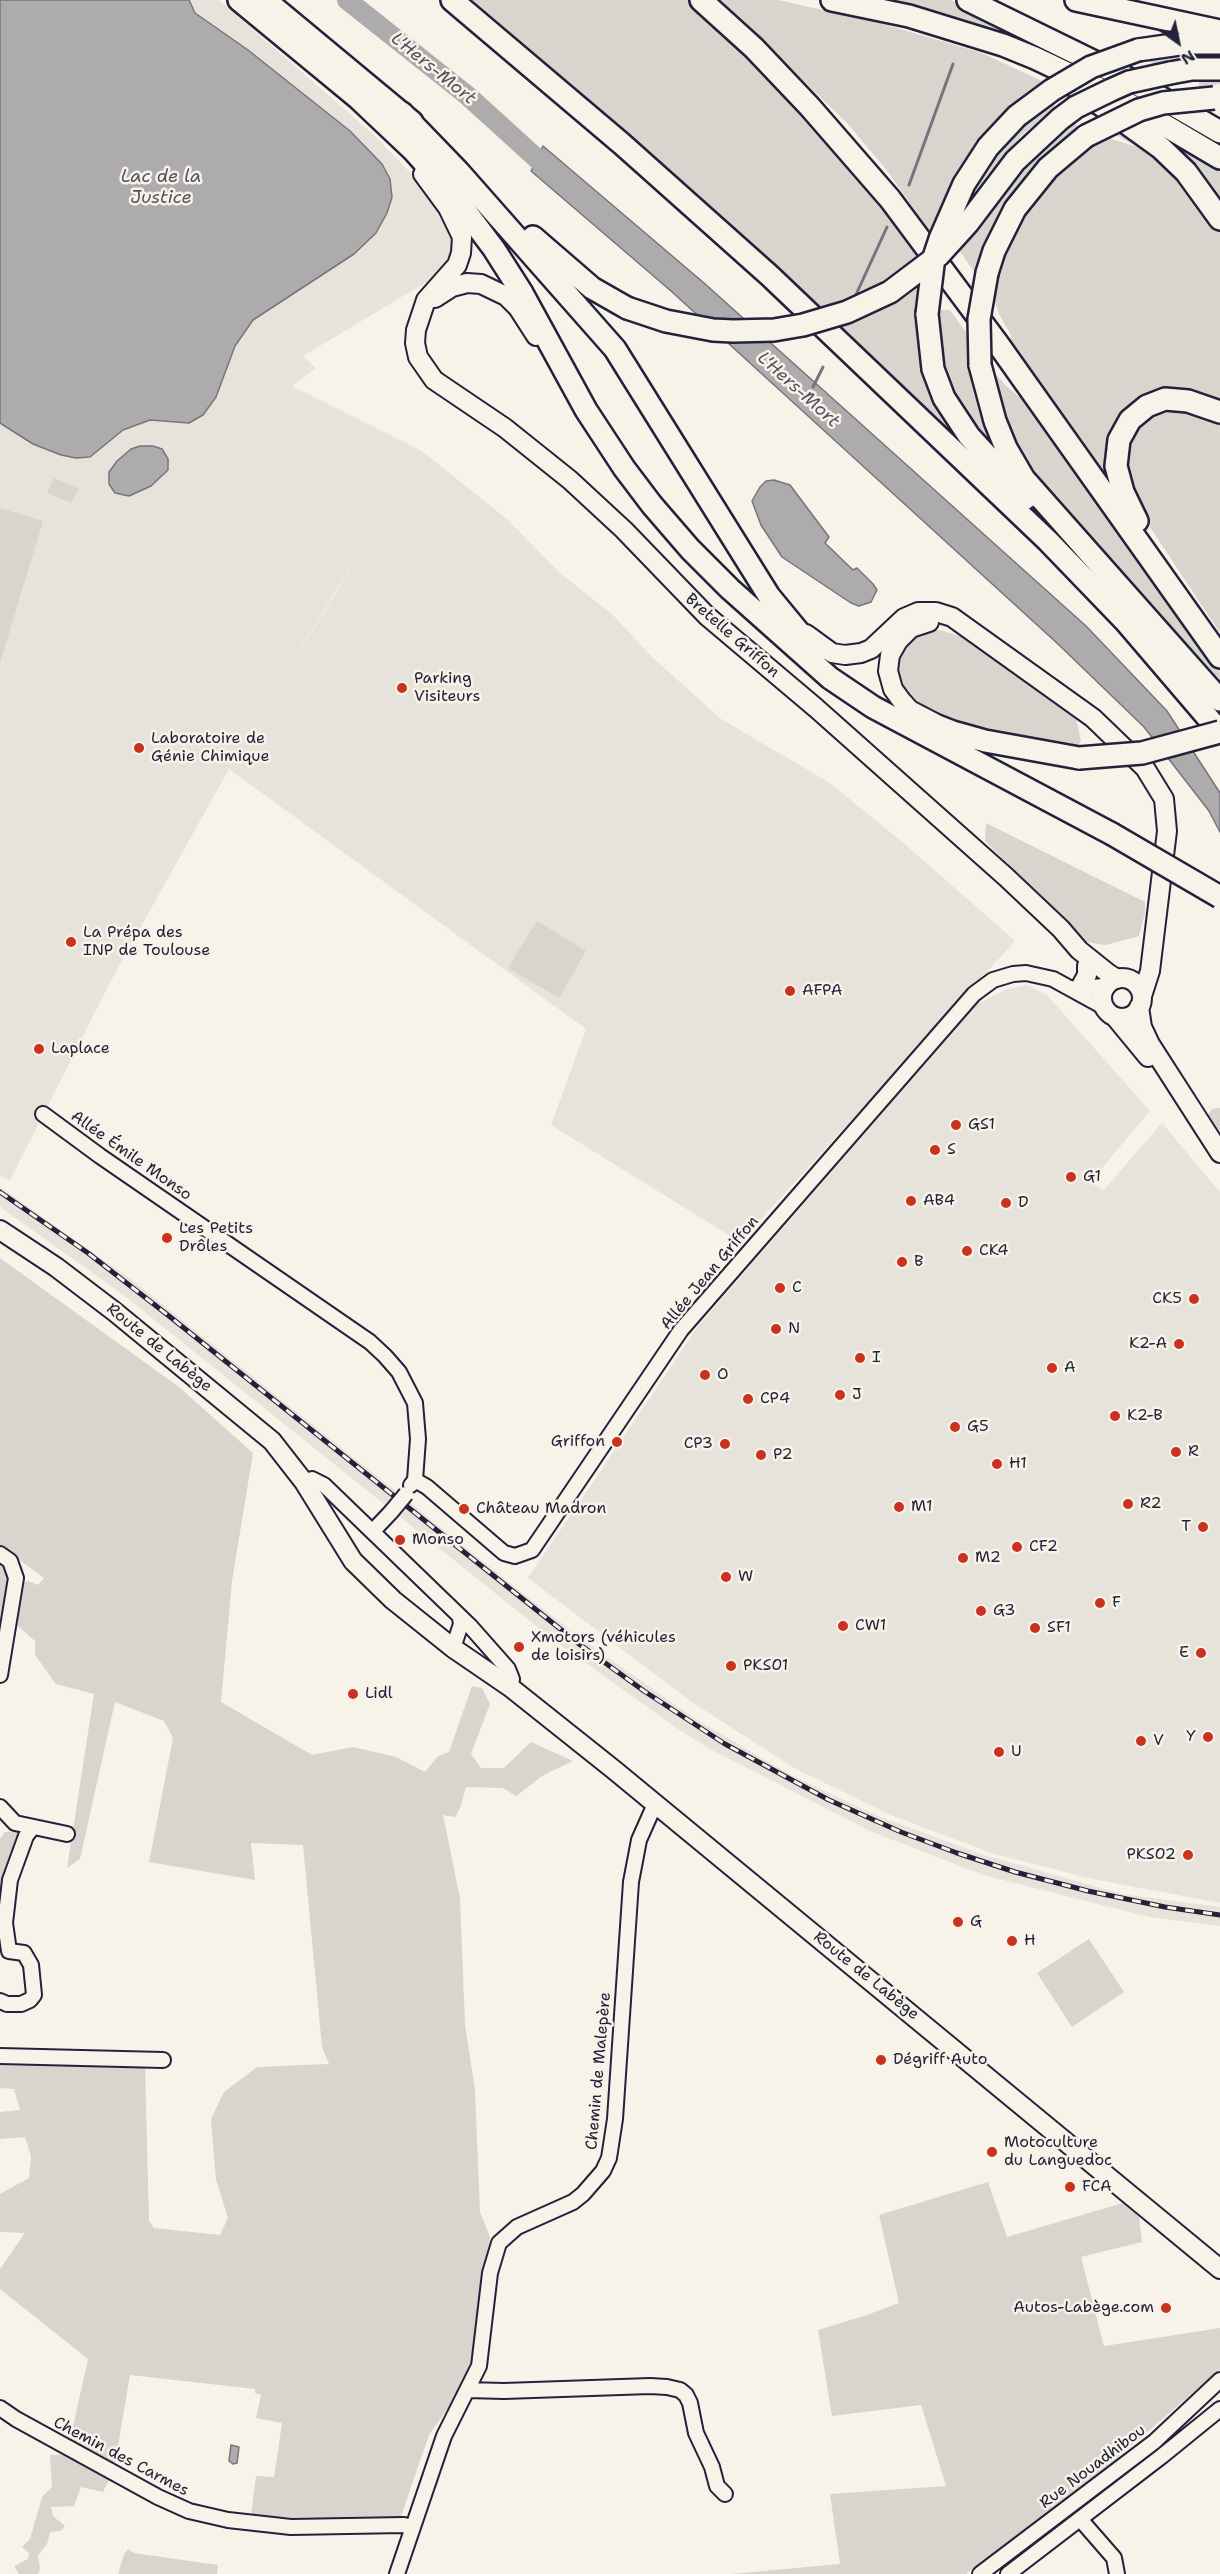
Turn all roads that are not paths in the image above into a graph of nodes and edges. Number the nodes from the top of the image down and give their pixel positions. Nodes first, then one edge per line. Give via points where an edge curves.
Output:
1 (239, 0) edge
2 (265, 0) edge
3 (452, 0) edge
4 (701, 0) edge
5 (832, 0) edge
6 (968, 0) edge
7 (1076, 0) edge
8 (1220, 31) edge
9 (962, 32) junction
10 (1220, 43) edge
11 (1220, 69) edge
12 (1217, 98) edge
13 (397, 122) junction
14 (1220, 132) edge
15 (1220, 158) edge
16 (1220, 219) edge
17 (420, 312) junction
18 (554, 351) junction
19 (1220, 412) edge
20 (1107, 570) junction
21 (1169, 583) junction
22 (797, 628) junction
23 (980, 635) junction
24 (1220, 657) edge
25 (1220, 700) edge
26 (907, 725) junction
27 (952, 732) junction
28 (1220, 732) edge
29 (1079, 758) junction
30 (1220, 897) edge
31 (1151, 946) junction
32 (1083, 958) junction
33 (1102, 992) junction
34 (1141, 1002) junction
35 (1180, 1094) junction
36 (43, 1114) dead end
37 (1220, 1154) edge
38 (0, 1230) edge
39 (415, 1480) junction
40 (304, 1482) junction
41 (374, 1530) junction
42 (0, 1554) edge
43 (460, 1618) junction
44 (453, 1648) junction
45 (0, 1675) edge
46 (510, 1687) junction
47 (655, 1804) junction
48 (0, 1808) edge
49 (33, 1827) junction
50 (67, 1834) dead end
51 (0, 2001) edge
52 (0, 2056) edge
53 (163, 2060) dead end
54 (1220, 2268) edge
55 (1220, 2380) edge
56 (467, 2390) junction
57 (0, 2408) edge
58 (1220, 2409) edge
59 (725, 2494) dead end
60 (1080, 2519) junction
61 (412, 2527) junction
62 (397, 2574) edge
63 (980, 2574) edge
64 (1008, 2574) edge
65 (1117, 2574) edge

1 - 13 highway via 360,99
2 - 13 highway
3 - 28 highway via 762,269 1047,540 1126,622
4 - 21 highway via 802,98 890,199
5 - 9 highway
6 - 14 highway via 1125,77
7 - 8 highway
9 - 15 highway via 1064,70
9 - 16 highway via 1100,104 1140,131 1186,172
10 - 20 highway, bridge via 1138,50 1091,68 1017,116 988,147 964,184 934,257 927,314 933,369 944,398 985,454 1077,552
11 - 13 highway, bridge via 1192,69 1129,82 1076,107 1015,161 939,255 890,292 847,312 803,326 774,330 733,331 682,324 627,308 592,288 554,257 464,165
12 - 20 highway, bridge via 1139,110 1086,136 1048,168 1022,200 1004,230 987,273 979,319 980,365 1006,448 1024,479
13 - 17 main road, Bretelle Griffon via 462,237 457,265
13 - 18 highway via 474,221 522,293
13 - 22 highway via 466,179 615,349 732,540 769,596
17 - 18 main road via 452,288 482,284 506,296 535,336
17 - 32 main road, Bretelle Griffon via 415,343 418,357 434,380 506,428 570,480 707,616 993,865 1061,929
18 - 26 highway via 624,468 690,549 830,678
19 - 21 highway via 1188,401 1156,402 1130,420 1119,440 1116,466 1121,485
20 - 25 highway
21 - 24 highway
22 - 23 main road via 832,653 845,655 871,649 904,618 918,612 952,617
22 - 27 highway via 837,672 885,703
23 - 27 main road via 948,623 929,622 911,628 890,656 888,671 901,700 910,710
23 - 31 main road via 1093,718 1145,768 1157,785 1164,799 1167,831
26 - 29 highway via 1029,755
26 - 30 highway, bridge via 1112,834
27 - 29 highway
28 - 29 highway, bridge via 1142,753
31 - 33 main road via 1140,965
31 - 34 main road via 1150,971
32 - 33 main road via 1088,975
32 - 33 main road, Bretelle Griffon via 1109,974
33 - 34 main road via 1133,981
33 - 34 main road via 1126,1017
33 - 35 main road via 1168,1085
33 - 39 street, Allée Jean Griffon via 1038,975 1013,974 993,980 974,994 681,1330 532,1550 515,1556 504,1553
34 - 35 main road via 1142,1027
35 - 37 main road
36 - 39 street, Allée Émile Monso via 385,1356 399,1372 415,1403
38 - 40 main road, Route de Labège via 115,1312 241,1414 272,1441
39 - 41 street, bridge
40 - 41 street via 312,1479 324,1485
40 - 44 main road, Route de Labège via 352,1561
41 - 43 street
42 - 45 street via 10,1561 16,1578
43 - 44 street
43 - 46 street via 503,1661 512,1679
44 - 46 main road, Route de Labège
46 - 47 main road, Route de Labège
47 - 54 main road, Route de Labège
47 - 56 street, Chemin de Malepère via 639,1840 631,1882 609,2158 584,2194 517,2227 500,2243 490,2273 481,2358
48 - 49 street via 15,1823
49 - 50 street
49 - 51 street via 10,1880 5,1923 9,1951 24,1953 32,1965 34,1995 21,2004
52 - 53 street
55 - 63 street, Rue Nouadhibou via 1154,2442
56 - 59 street via 650,2386 680,2390 690,2403 696,2433 717,2486
56 - 61 street, Chemin de Malepère via 444,2436
57 - 61 street, Chemin des Carmes via 189,2511 246,2523 291,2527
58 - 60 street, Rue Nouadhibou
60 - 64 street, Rue Nouadhibou
60 - 65 street via 1114,2558
61 - 62 street, Chemin de Malepère

